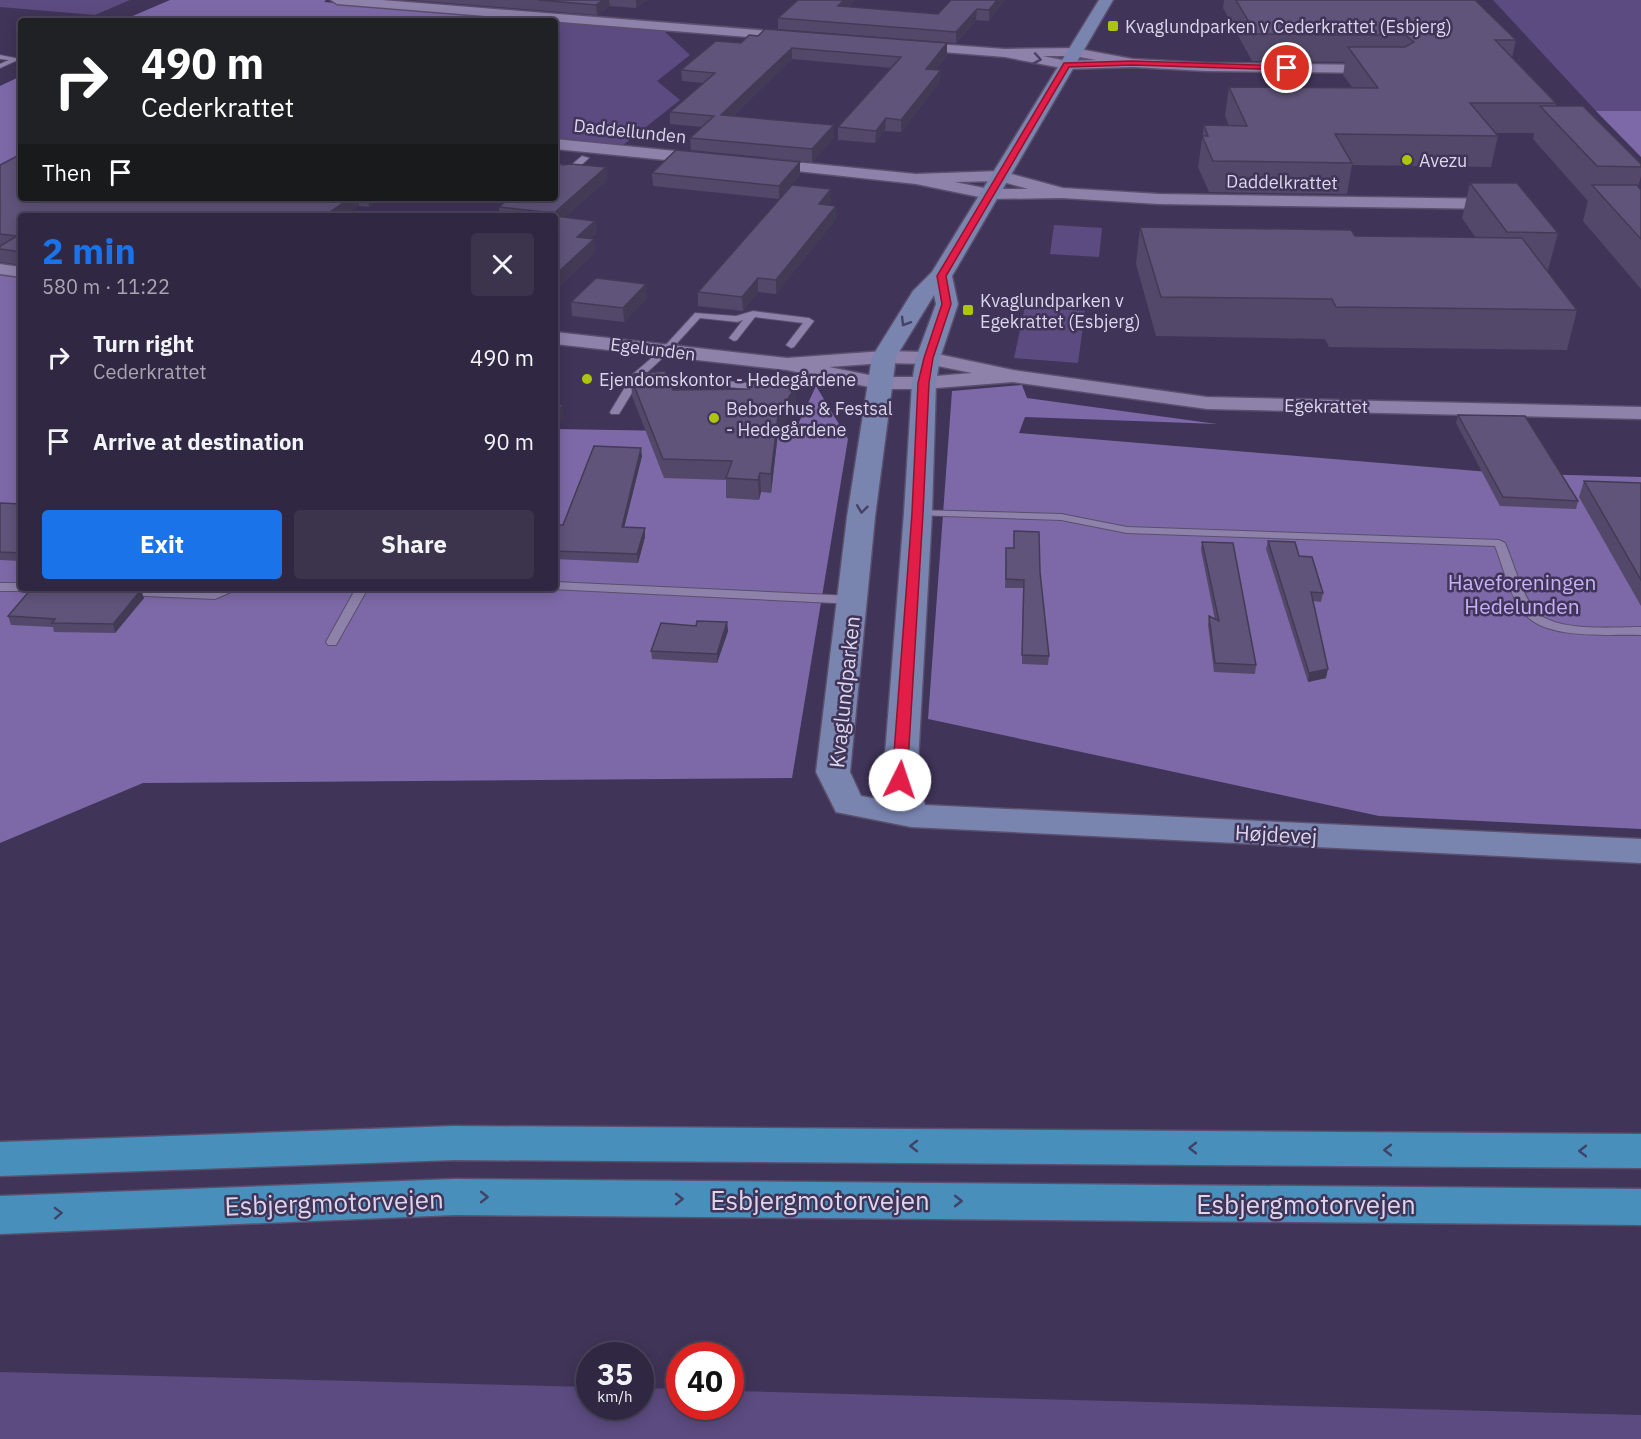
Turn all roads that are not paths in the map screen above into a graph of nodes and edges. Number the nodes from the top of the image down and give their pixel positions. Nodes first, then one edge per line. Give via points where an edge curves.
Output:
1 (337, 0) edge
2 (1106, 0) edge
3 (805, 38) edge
4 (898, 45) edge
5 (0, 57) edge
6 (1070, 58) junction
7 (0, 66) edge
8 (1400, 69) edge
9 (558, 144) edge
10 (585, 158) dead end
11 (724, 160) edge
12 (747, 163) edge
13 (566, 174) edge
14 (1000, 176) junction
15 (916, 179) junction
16 (1062, 193) junction
17 (989, 194) junction
18 (1502, 204) edge
19 (0, 269) edge
20 (18, 272) edge
21 (941, 276) junction
22 (753, 314) junction
23 (558, 338) edge
24 (734, 338) dead end
25 (665, 351) junction
26 (789, 354) junction
27 (881, 370) junction
28 (926, 370) junction
29 (638, 376) junction
30 (784, 389) edge
31 (615, 412) dead end
32 (1641, 413) edge
33 (918, 513) junction
34 (0, 586) edge
35 (558, 586) edge
36 (18, 587) edge
37 (109, 591) edge
38 (226, 591) edge
39 (360, 591) edge
40 (854, 600) junction
41 (1641, 631) edge
42 (332, 642) dead end
43 (910, 816) junction
44 (1641, 851) edge
45 (1641, 1151) edge
46 (0, 1159) edge
47 (1641, 1207) edge
48 (0, 1215) edge

1 - 3 street
2 - 6 street, Kvaglundparken
4 - 6 street
5 - 7 lane via 17,59
6 - 8 street via 1205,67
6 - 14 street, Kvaglundparken
9 - 11 street, Daddellunden
10 - 13 lane
12 - 15 street
14 - 15 street
14 - 16 street, Daddelkrattet
14 - 17 street, Kvaglundparken
15 - 17 street
16 - 17 street, Daddelkrattet
16 - 18 street, Daddelkrattet via 1159,200
17 - 21 street, Kvaglundparken
19 - 20 street
21 -> 27 street, Kvaglundparken via 921,296
21 - 28 street via 947,304
22 - 24 lane
22 - 25 lane via 737,319 698,315
22 - 26 lane via 809,321
23 - 25 street, Egelunden
25 - 26 street, Egelunden
25 - 29 lane
26 - 27 street, Egelunden
27 - 28 street, Egelunden
27 -> 40 street, Kvaglundparken
28 - 32 street, Egekrattet via 1013,376 1207,403
28 - 33 street
29 - 30 lane
29 - 31 lane
33 - 41 lane via 1061,517 1127,530 1499,543 1530,612 1539,622 1558,627
33 - 43 street via 900,780
34 - 36 lane
35 - 40 lane
37 - 38 lane via 215,595
39 - 42 lane
40 - 43 street, Kvaglundparken via 832,772 848,804
43 - 44 street, Højdevej
45 -> 46 highway via 454,1143
48 -> 47 highway, Esbjergmotorvejen via 455,1197

